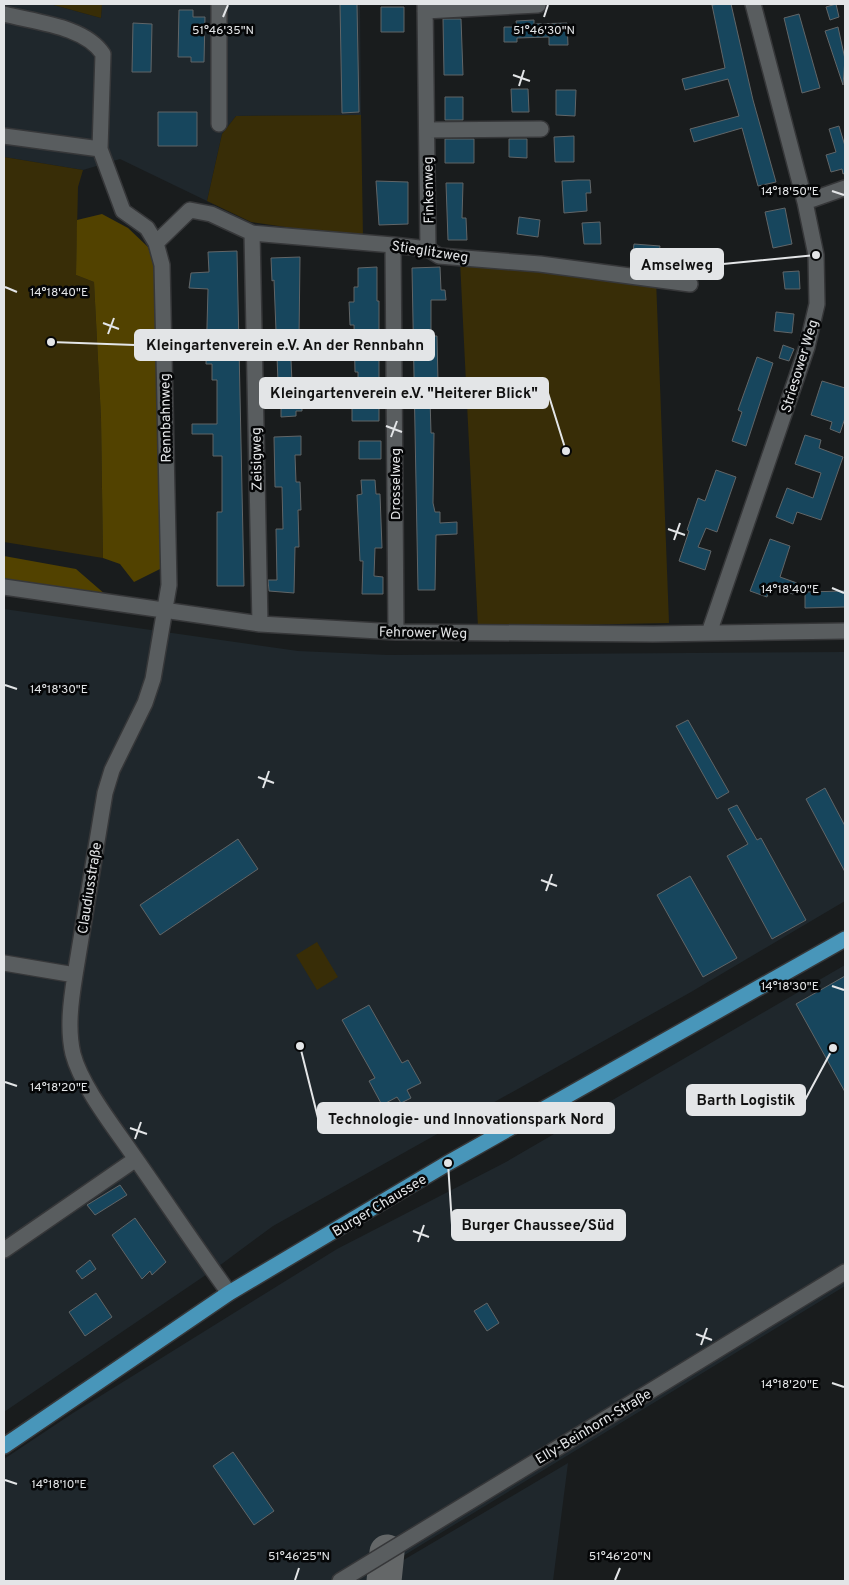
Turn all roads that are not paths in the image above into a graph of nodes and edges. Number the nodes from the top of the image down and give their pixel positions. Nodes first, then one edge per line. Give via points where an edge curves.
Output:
1 (220, 4) edge
2 (753, 4) edge
3 (538, 5) dead end
4 (425, 7) edge
5 (4, 14) edge
6 (219, 124) dead end
7 (541, 128) dead end
8 (427, 130) junction
9 (4, 136) edge
10 (100, 149) junction
11 (845, 188) edge
12 (805, 202) junction
13 (252, 234) junction
14 (156, 243) junction
15 (393, 245) junction
16 (428, 249) junction
17 (690, 284) dead end
18 (4, 587) edge
19 (165, 611) junction
20 (260, 624) junction
21 (845, 630) edge
22 (396, 632) junction
23 (709, 633) junction
24 (845, 939) edge
25 (4, 963) edge
26 (75, 975) junction
27 (136, 1159) junction
28 (4, 1250) edge
29 (845, 1272) edge
30 (229, 1293) junction
31 (4, 1446) edge
32 (340, 1581) edge

1 - 6 street
2 - 12 street, Striesower Weg
3 - 4 street, Finkenweg
4 - 8 street, Finkenweg
5 - 10 street, Rennbahnweg via 76,32 89,38 103,54
7 - 8 street
8 - 16 street, Finkenweg
9 - 10 street
10 - 14 street, Rennbahnweg via 123,211 147,228
11 - 12 street
12 - 23 street, Striesower Weg via 816,255 814,321
13 - 14 street, Stieglitzweg via 211,214 190,210
13 - 15 street, Stieglitzweg
13 - 20 street, Zeisigweg
14 - 19 street, Rennbahnweg via 162,265 169,585
15 - 16 street, Stieglitzweg
15 - 22 street, Drosselweg
16 - 17 street, Stieglitzweg via 438,256 540,264
18 - 19 street, Fehrower Weg
19 - 20 street, Fehrower Weg
19 - 26 street, Claudiusstraße via 153,679 105,793
20 - 22 street, Fehrower Weg
21 - 23 street, Fehrower Weg
22 - 23 street, Fehrower Weg
24 - 30 main road, Burger Chaussee via 448,1163
25 - 26 street
26 - 27 street, Claudiusstraße via 70,1036 74,1055 81,1074
27 - 28 street
27 - 30 street, Claudiusstraße
29 - 32 street, Elly-Beinhorn-Straße
30 - 31 main road, Burger Chaussee

